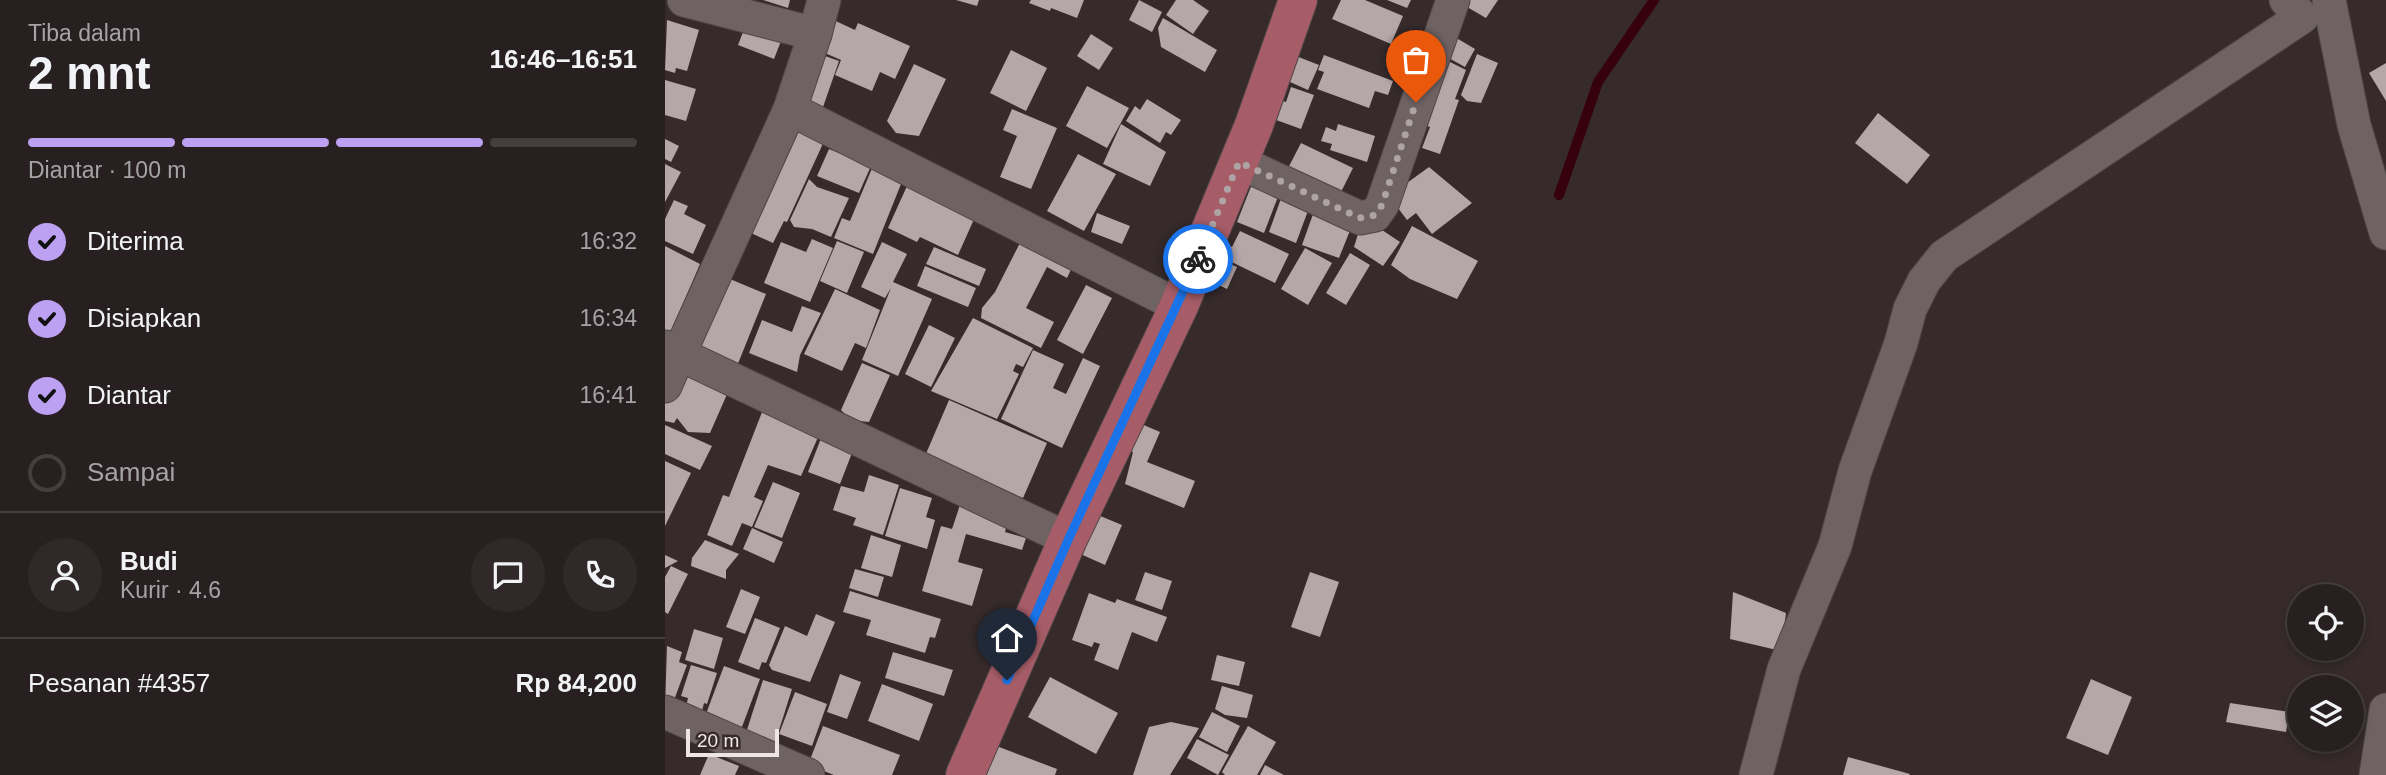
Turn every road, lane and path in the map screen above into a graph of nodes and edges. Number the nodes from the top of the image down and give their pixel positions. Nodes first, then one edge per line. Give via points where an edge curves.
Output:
1 (684, 0) edge
2 (824, 0) edge
3 (1298, 0) edge
4 (1453, 0) edge
5 (2309, 4) edge
6 (815, 34) junction
7 (790, 109) junction
8 (1239, 162) junction
9 (2384, 220) edge
10 (1179, 306) junction
11 (672, 351) edge
12 (665, 386) edge
13 (1069, 538) junction
14 (2386, 710) edge
15 (665, 712) edge
16 (808, 775) edge
17 (965, 775) edge
18 (1756, 775) edge
19 (2376, 775) edge

1 - 6 street
2 - 6 street
3 - 8 main road
4 - 8 street via 1375,215 1360,218
5 - 9 street
5 - 18 street via 1944,256 1924,281 1910,309 1855,471 1835,546 1784,669
6 - 7 street
7 - 10 street
7 - 11 street
8 - 10 main road
10 - 13 main road
11 - 12 street
11 - 13 street
13 - 17 main road
14 - 19 street
15 - 16 street

